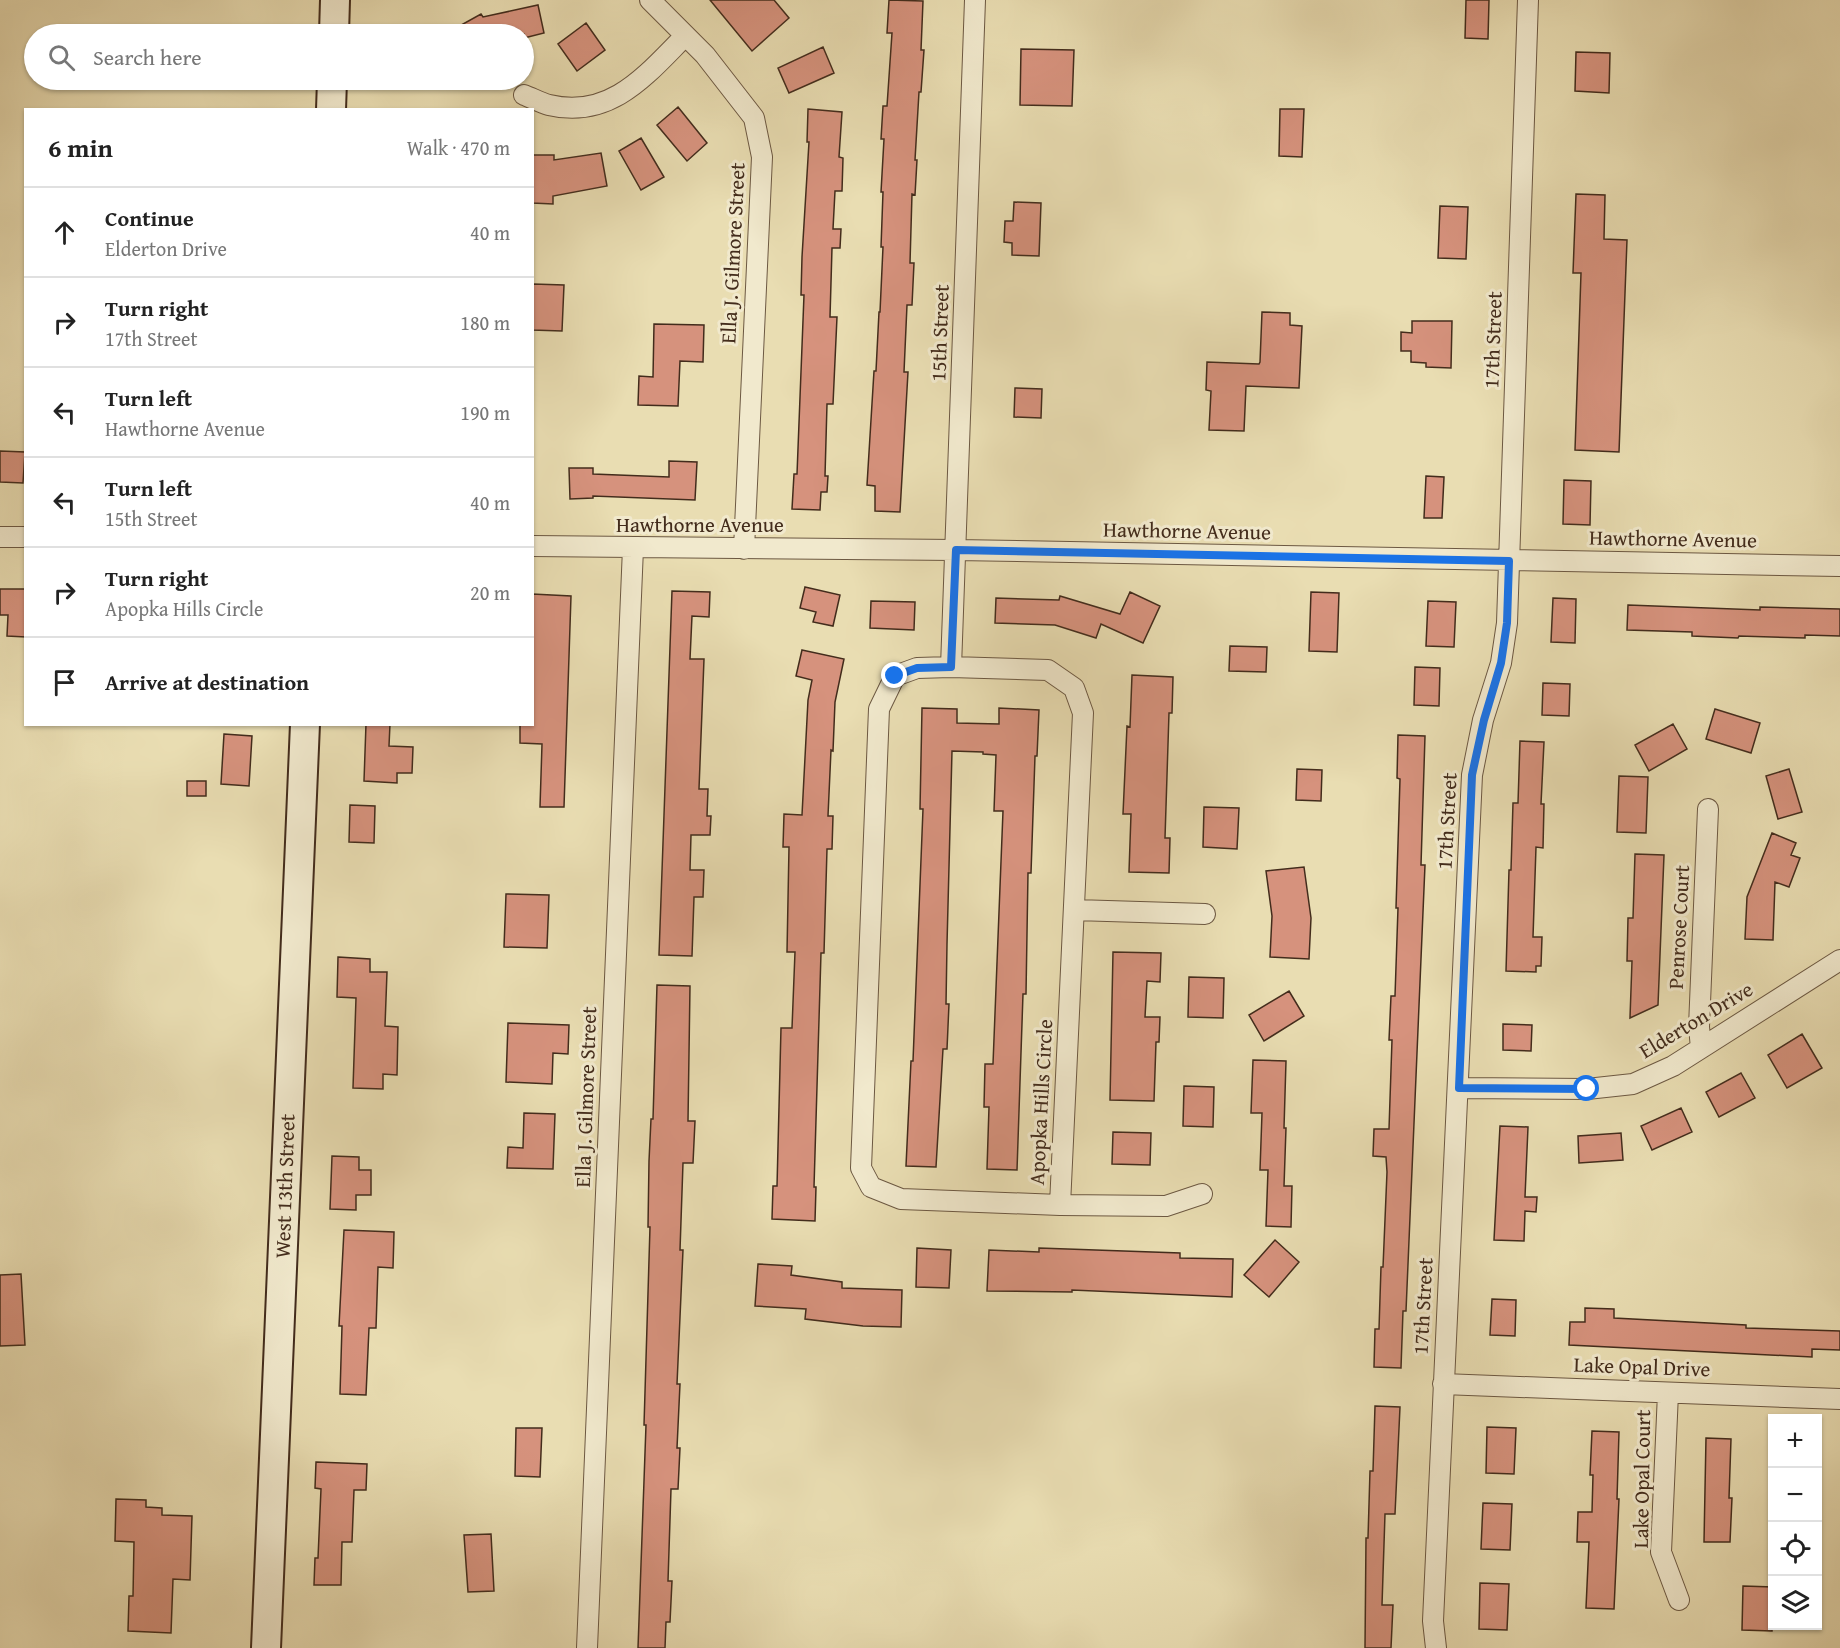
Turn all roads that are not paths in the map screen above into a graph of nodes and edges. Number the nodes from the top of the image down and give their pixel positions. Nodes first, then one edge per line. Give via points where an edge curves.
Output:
1 (335, 0) edge
2 (650, 0) edge
3 (975, 0) edge
4 (1528, 0) edge
5 (334, 24) edge
6 (686, 36) junction
7 (331, 90) edge
8 (524, 95) dead end
9 (330, 108) edge
10 (0, 537) edge
11 (24, 537) edge
12 (534, 546) edge
13 (633, 548) junction
14 (744, 549) junction
15 (956, 550) junction
16 (1509, 561) junction
17 (1840, 566) edge
18 (951, 667) junction
19 (304, 726) edge
20 (1708, 809) dead end
21 (1075, 910) junction
22 (1205, 914) dead end
23 (1840, 960) edge
24 (1701, 1048) junction
25 (1459, 1088) junction
26 (1202, 1194) dead end
27 (1060, 1205) junction
28 (1443, 1384) junction
29 (1668, 1393) junction
30 (1840, 1399) edge
31 (1679, 1600) dead end
32 (266, 1648) edge
33 (587, 1648) edge
34 (1436, 1648) edge

1 - 5 street
2 - 6 street, Ella J. Gilmore Street
3 - 15 street, 15th Street
4 - 16 street, 17th Street
6 - 8 street via 634,86 613,99 569,108
6 - 14 street, Ella J. Gilmore Street via 754,118 762,157
7 - 9 street
10 - 11 street
12 - 13 street, Hawthorne Avenue
13 - 14 street, Hawthorne Avenue
13 - 33 street, Ella J. Gilmore Street
14 - 15 street, Hawthorne Avenue
15 - 16 street, Hawthorne Avenue
15 - 18 street, 15th Street
16 - 17 street, Hawthorne Avenue
16 - 25 street, 17th Street via 1501,663 1472,775
18 - 21 street, Apopka Hills Circle via 1048,670 1074,688 1083,713
18 - 27 street, Apopka Hills Circle via 917,668 895,676 879,709 861,1168 871,1187 901,1199
19 - 32 street, West 13th Street
20 - 24 street, Penrose Court
21 - 22 street
21 - 27 street, Apopka Hills Circle
23 - 24 street, Elderton Drive
24 - 25 street, Elderton Drive via 1633,1084 1587,1089
25 - 28 street, 17th Street
26 - 27 street via 1166,1206
28 - 29 street, Lake Opal Drive
28 - 34 street, 17th Street via 1433,1621
29 - 30 street, Lake Opal Drive
29 - 31 street, Lake Opal Court via 1661,1552

